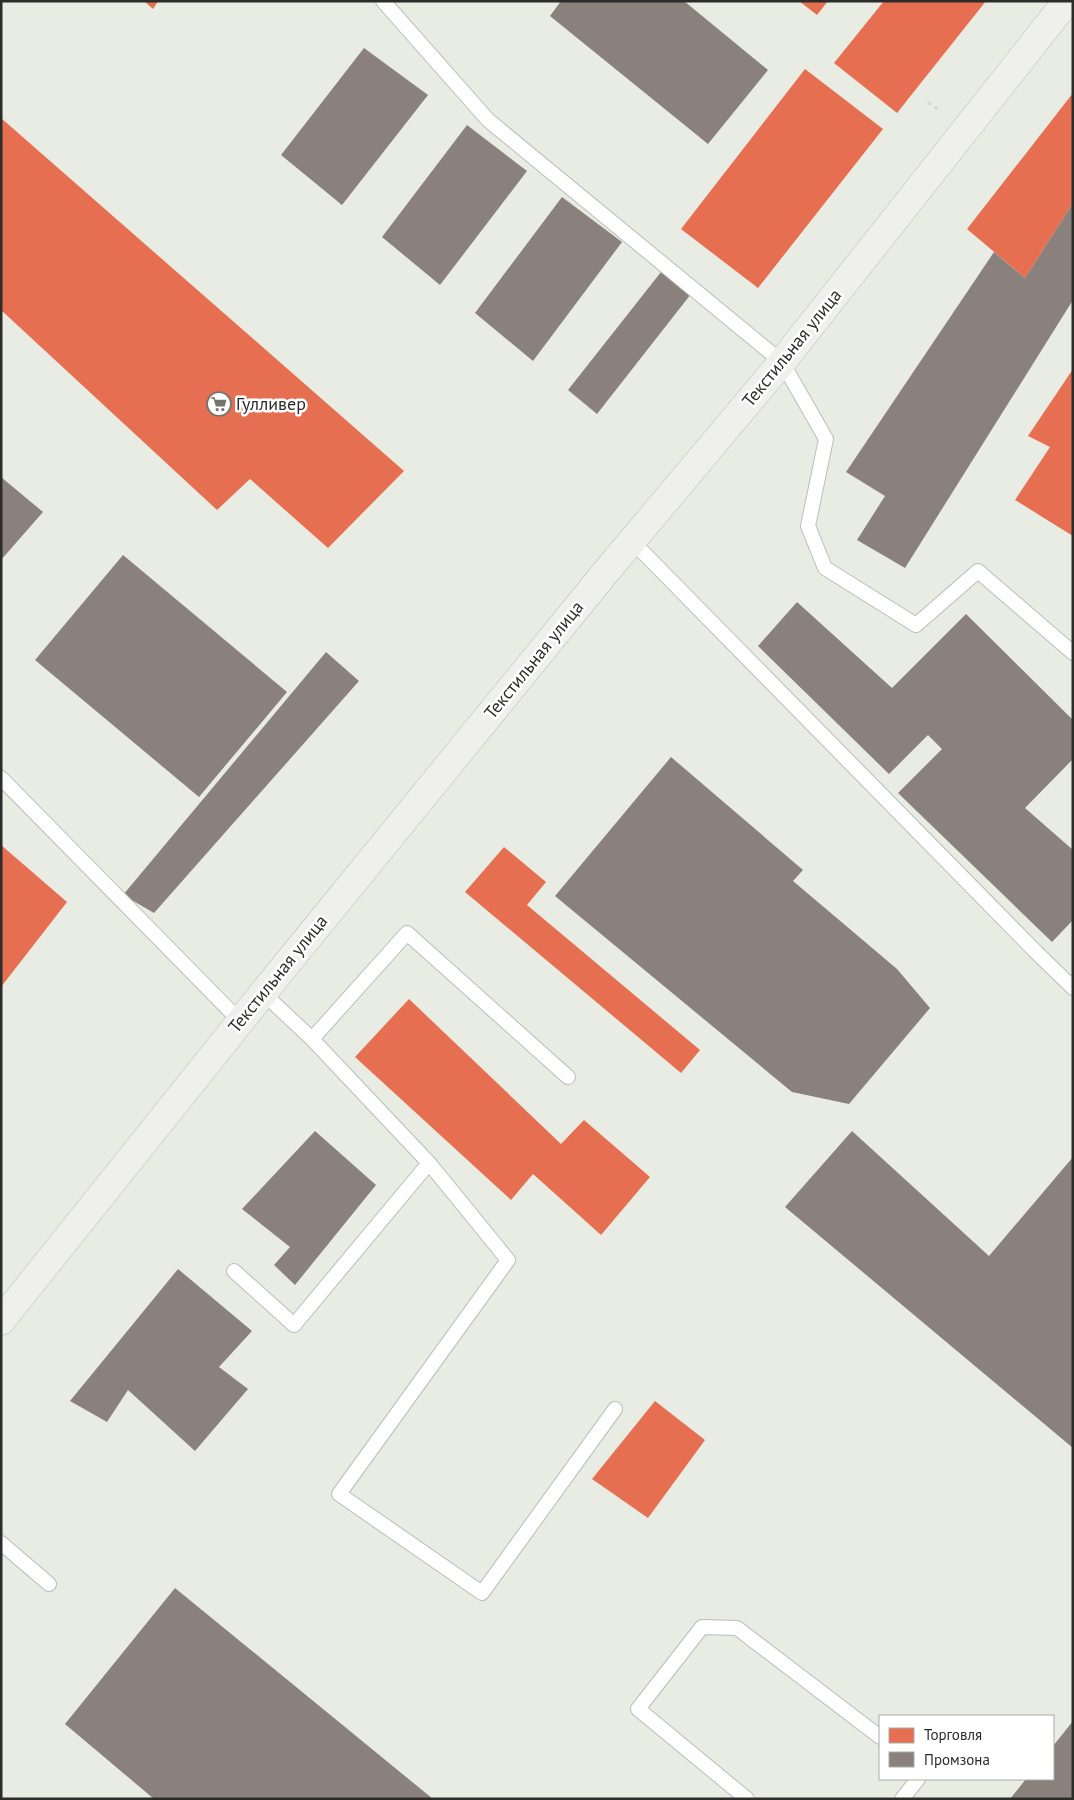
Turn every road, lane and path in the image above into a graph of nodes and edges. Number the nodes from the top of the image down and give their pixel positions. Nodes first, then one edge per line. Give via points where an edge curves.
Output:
1 (383, 1) edge
2 (1067, 1) edge
3 (782, 362) junction
4 (632, 541) junction
5 (1073, 653) edge
6 (1, 778) edge
7 (1073, 988) edge
8 (263, 992) junction
9 (240, 1021) junction
10 (312, 1039) junction
11 (568, 1077) dead end
12 (429, 1163) junction
13 (234, 1271) dead end
14 (1, 1321) edge
15 (615, 1409) dead end
16 (1, 1543) edge
17 (49, 1584) dead end
18 (879, 1736) edge
19 (917, 1780) edge
20 (747, 1799) edge
21 (902, 1799) edge

1 - 3 lane via 488,120
2 - 3 main road, Текстильная улица
3 - 4 main road, Текстильная улица
3 - 5 lane via 826,439 808,526 825,568 916,626 978,571
4 - 7 lane
4 - 8 main road, Текстильная улица
6 - 9 lane
8 - 9 main road, Текстильная улица
8 - 10 lane
9 - 14 main road, Текстильная улица
10 - 11 lane via 407,933
10 - 12 lane
12 - 13 lane via 294,1325
12 - 15 lane via 508,1260 339,1494 482,1593
16 - 17 lane
18 - 20 lane via 737,1628 702,1627 638,1709
19 - 21 lane

